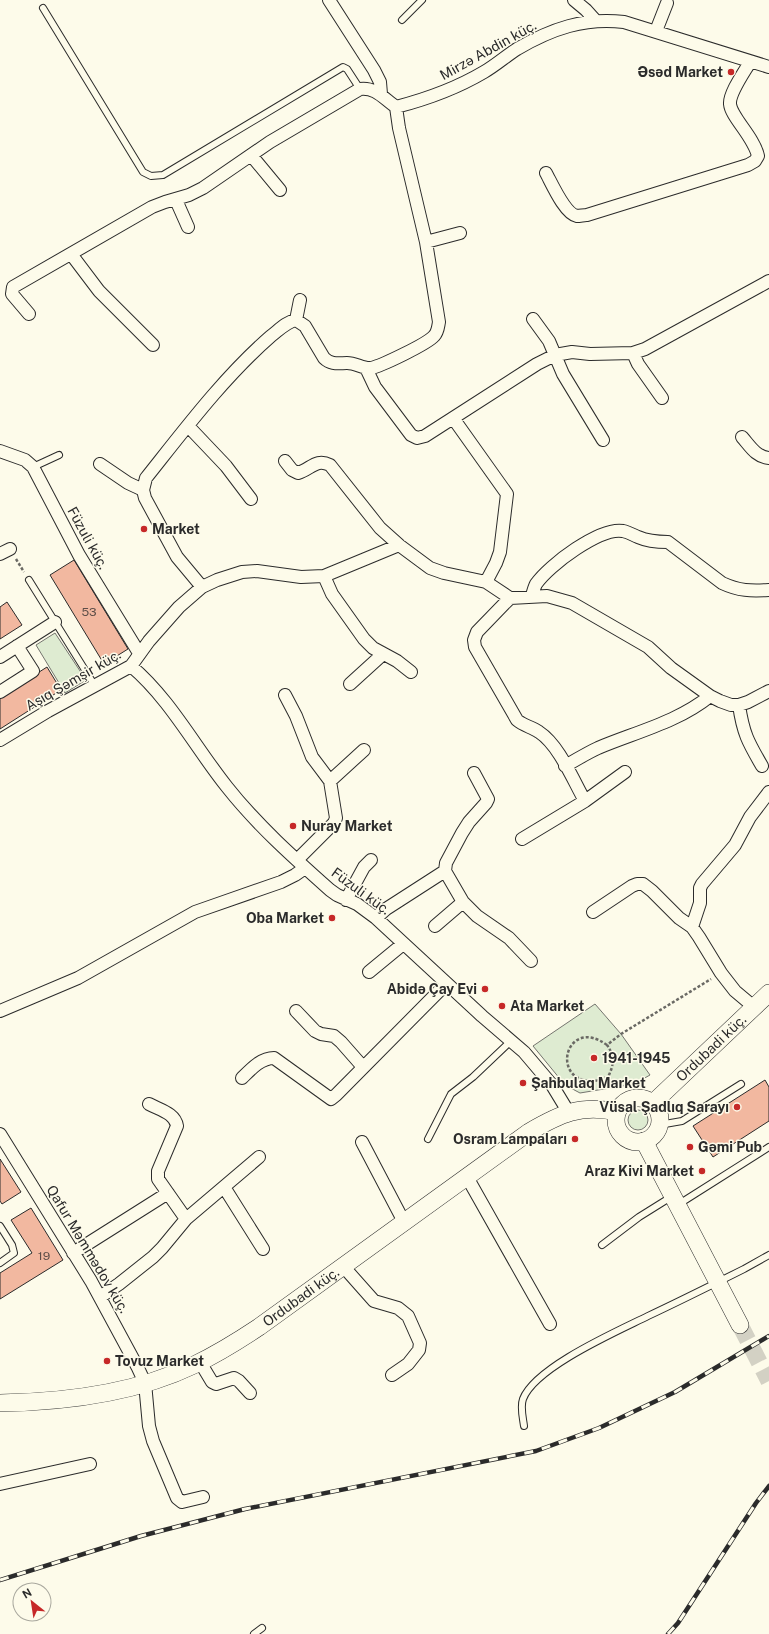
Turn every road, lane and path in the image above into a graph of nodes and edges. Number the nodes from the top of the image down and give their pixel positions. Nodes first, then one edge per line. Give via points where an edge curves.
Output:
1 (328, 0) edge
2 (422, 0) edge
3 (574, 0) edge
4 (668, 3) dead end
5 (43, 8) dead end
6 (402, 20) dead end
7 (595, 20) junction
8 (656, 31) junction
9 (750, 62) junction
10 (769, 67) edge
11 (360, 89) junction
12 (381, 94) junction
13 (396, 107) junction
14 (251, 155) junction
15 (546, 173) dead end
16 (280, 190) dead end
17 (176, 200) junction
18 (188, 227) dead end
19 (460, 233) dead end
20 (426, 242) junction
21 (71, 254) junction
22 (769, 281) edge
23 (300, 300) dead end
24 (29, 314) dead end
25 (533, 319) dead end
26 (296, 320) junction
27 (153, 345) dead end
28 (633, 352) junction
29 (556, 355) junction
30 (366, 368) junction
31 (662, 398) dead end
32 (453, 418) junction
33 (188, 426) junction
34 (742, 437) dead end
35 (603, 440) dead end
36 (0, 451) edge
37 (59, 455) dead end
38 (769, 458) edge
39 (285, 461) dead end
40 (100, 464) dead end
41 (33, 467) junction
42 (143, 490) junction
43 (252, 499) dead end
44 (399, 545) junction
45 (5, 551) edge
46 (324, 576) junction
47 (29, 580) joint
48 (486, 582) junction
49 (202, 587) junction
50 (769, 590) edge
51 (532, 596) junction
52 (510, 598) junction
53 (55, 622) junction
54 (17, 646) junction
55 (139, 653) junction
56 (383, 654) junction
57 (0, 657) edge
58 (131, 666) junction
59 (411, 672) dead end
60 (350, 684) dead end
61 (95, 686) junction
62 (769, 691) edge
63 (0, 692) edge
64 (285, 694) dead end
65 (710, 696) junction
66 (739, 705) junction
67 (0, 740) edge
68 (364, 750) dead end
69 (566, 766) junction
70 (762, 766) dead end
71 (625, 772) dead end
72 (474, 773) dead end
73 (330, 781) junction
74 (769, 792) edge
75 (585, 801) junction
76 (522, 839) dead end
77 (371, 860) dead end
78 (301, 864) junction
79 (445, 871) junction
80 (346, 900) junction
81 (463, 902) junction
82 (593, 912) dead end
83 (376, 918) junction
84 (435, 926) dead end
85 (692, 927) junction
86 (402, 944) junction
87 (531, 961) dead end
88 (369, 972) dead end
89 (721, 973) junction
90 (446, 984) junction
91 (769, 993) edge
92 (754, 1007) junction
93 (0, 1011) edge
94 (296, 1011) dead end
95 (511, 1041) junction
96 (607, 1045) junction
97 (363, 1067) junction
98 (242, 1078) dead end
99 (741, 1084) dead end
100 (653, 1103) junction
101 (149, 1104) dead end
102 (617, 1112) junction
103 (569, 1113) junction
104 (659, 1125) junction
105 (0, 1134) edge
106 (428, 1139) dead end
107 (644, 1141) junction
108 (362, 1142) dead end
109 (769, 1147) edge
110 (259, 1157) dead end
111 (467, 1177) junction
112 (224, 1187) junction
113 (168, 1193) junction
114 (675, 1200) junction
115 (186, 1219) junction
116 (404, 1222) junction
117 (0, 1226) edge
118 (602, 1245) dead end
119 (263, 1248) dead end
120 (73, 1253) junction
121 (769, 1255) edge
122 (0, 1263) edge
123 (343, 1266) junction
124 (718, 1282) junction
125 (100, 1297) junction
126 (550, 1324) dead end
127 (740, 1325) tunnel mouth
128 (200, 1362) junction
129 (392, 1375) dead end
130 (145, 1383) junction
131 (250, 1393) dead end
132 (0, 1403) edge
133 (524, 1426) dead end
134 (90, 1464) dead end
135 (0, 1484) edge
136 (203, 1497) dead end
137 (262, 1628) dead end
138 (254, 1634) edge

1 - 12 street via 374,70 380,82
2 - 6 lane
3 - 7 street
4 - 8 street
5 - 11 lane via 143,172 151,176 163,175 343,67
7 - 8 street, Mirzə Abdin küç. via 624,22
7 - 13 street, Mirzə Abdin küç. via 560,28 518,49 469,80 418,101
8 - 9 street, Mirzə Abdin küç.
9 - 10 street, Mirzə Abdin küç.
9 - 15 street via 732,95 730,104 756,148 758,156 748,165 578,216 566,208
11 - 12 street via 367,88
11 - 14 street
12 - 13 street
13 - 20 street
14 - 16 street
14 - 17 street via 203,188
17 - 18 street
17 - 21 street via 152,208
19 - 20 street
20 - 30 street via 438,322 437,332 422,344 380,366
21 - 24 street via 13,287 12,294
21 - 27 street via 99,291
22 - 28 street via 654,346
23 - 26 street
25 - 29 street
26 - 30 street via 305,326 328,362 350,363
26 - 33 street via 287,323 263,344 230,377
28 - 29 street via 572,352
28 - 31 street via 638,364
29 - 32 street via 537,364
29 - 35 street via 563,374
30 - 32 street via 375,386 411,435 417,438 425,436
32 - 48 street via 507,494 500,552
33 - 42 street via 146,478
33 - 43 street via 226,466
34 - 38 street via 757,454
36 - 41 street via 25,460
37 - 41 lane
39 - 44 street via 298,473 317,463 324,462 330,465 380,528
40 - 42 street
41 - 55 street, Füzuli küç. via 79,554
42 - 49 street via 177,557
44 - 46 street, Aşıq Şəmşir küç.
44 - 48 street via 430,568
45 - 47 path
46 - 49 street, Aşıq Şəmşir küç. via 301,577 242,572
46 - 56 street via 332,594 357,632
47 - 53 lane
48 - 52 street
49 - 55 street, Aşıq Şəmşir küç. via 179,607
50 - 51 street via 746,591 732,588 668,542 640,538 623,531 599,536 571,551 539,580
51 - 52 street
51 - 65 street via 547,596 572,603 648,647 671,668
52 - 69 street via 477,632 475,647 517,720 539,731 554,746
53 - 54 street
53 - 61 lane
54 - 57 street
54 - 63 street via 33,671
55 - 58 street, Aşıq Şəmşir küç.
56 - 59 street
56 - 60 street
58 - 61 street, Aşıq Şəmşir küç.
58 - 78 street, Füzuli küç. via 150,684 240,802
61 - 67 street, Aşıq Şəmşir küç.
62 - 66 street
64 - 73 street via 312,757
65 - 66 street via 731,705
65 - 69 street via 684,713 597,749
66 - 70 street via 746,738
68 - 73 street
69 - 75 street
71 - 75 street
72 - 79 street via 488,799 462,833 446,863
73 - 78 street via 336,818
74 - 85 street via 750,817 735,845 702,884 700,903
75 - 76 street
77 - 80 street
78 - 80 street, Füzuli küç. via 330,890
78 - 93 street via 296,875 195,912 78,978
79 - 81 street
79 - 83 street
80 - 83 street, Füzuli küç.
81 - 84 street
81 - 87 street via 477,916 509,938
82 - 85 street via 632,886 643,884
83 - 86 street, Füzuli küç.
85 - 89 street
86 - 88 street
86 - 90 street, Füzuli küç.
89 - 92 street via 735,991
89 - 96 path
90 - 95 street, Füzuli küç.
90 - 97 street
91 - 92 main road, Ordubadi küç.
92 - 100 main road, Ordubadi küç.
94 - 97 street via 321,1034 334,1036
95 - 103 street, Füzuli küç. via 524,1052 552,1085
95 - 106 lane via 451,1094
96 - 96 path via 589,1036 579,1039 567,1054 566,1062 570,1070 583,1079 594,1081 608,1077 613,1068 613,1056
97 - 98 street via 331,1099 274,1058 259,1062
99 - 104 lane via 682,1121
100 - 102 main road via 647,1099 632,1098 620,1106
100 - 104 main road via 660,1117
101 - 113 street via 171,1115 178,1126 158,1171 158,1179
102 - 103 main road, Ordubadi küç. via 600,1108
102 - 107 main road via 615,1120 622,1135 628,1140
103 - 111 main road, Ordubadi küç. via 529,1132
104 - 107 main road via 656,1132
105 - 120 street, Qafur Məmmədov küç.
107 - 114 main road
108 - 116 street
109 - 114 lane
110 - 112 street
111 - 116 main road, Ordubadi küç.
111 - 126 street
112 - 115 street
112 - 119 street
113 - 115 street
113 - 120 street
114 - 118 lane via 639,1217
114 - 124 main road
115 - 125 street via 153,1257
116 - 123 main road, Ordubadi küç.
117 - 122 lane via 14,1253
120 - 125 street, Qafur Məmmədov küç.
121 - 124 lane
123 - 128 main road, Ordubadi küç. via 259,1327
123 - 129 street via 374,1301 398,1308 408,1316 420,1343 420,1350 408,1364
124 - 127 main road
124 - 133 lane via 578,1352 550,1370 535,1382 523,1399
125 - 130 street, Qafur Məmmədov küç.
128 - 130 main road, Ordubadi küç.
128 - 131 street via 212,1382 216,1384 234,1378
130 - 132 main road, Ordubadi küç. via 69,1397
130 - 136 street via 153,1441 178,1498 182,1502 187,1502
134 - 135 street
137 - 138 lane

